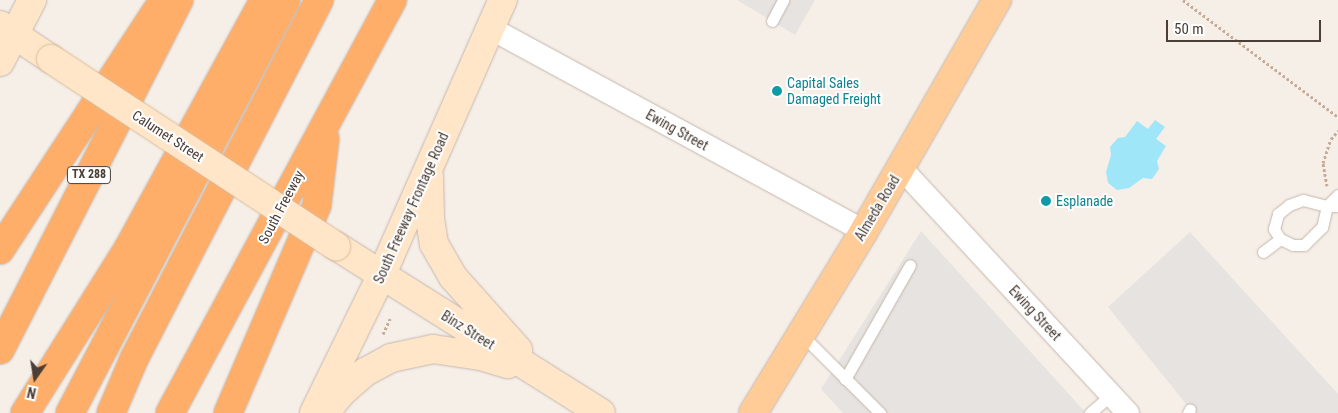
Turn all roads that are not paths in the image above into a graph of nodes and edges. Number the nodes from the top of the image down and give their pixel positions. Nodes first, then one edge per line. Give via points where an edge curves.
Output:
1 (32, 0) edge
2 (163, 0) edge
3 (179, 0) edge
4 (264, 0) edge
5 (286, 0) edge
6 (319, 0) edge
7 (392, 0) edge
8 (503, 0) edge
9 (783, 0) edge
10 (995, 1) edge
11 (772, 20) dead end
12 (490, 28) junction
13 (7, 31) edge
14 (0, 62) edge
15 (327, 122) junction
16 (429, 167) junction
17 (901, 168) junction
18 (1334, 201) edge
19 (864, 231) junction
20 (1280, 239) junction
21 (336, 246) joint
22 (0, 250) edge
23 (1264, 252) dead end
24 (910, 266) dead end
25 (381, 276) junction
26 (801, 334) junction
27 (0, 350) edge
28 (539, 374) junction
29 (846, 379) junction
30 (1111, 395) junction
31 (25, 413) edge
32 (70, 413) edge
33 (111, 413) edge
34 (170, 413) edge
35 (228, 413) edge
36 (314, 413) edge
37 (325, 413) edge
38 (601, 413) edge
39 (753, 413) edge
40 (880, 413) edge
41 (1090, 413) edge
42 (1128, 413) edge

1 - 13 main road
2 - 22 highway
3 - 27 highway, TX 288
4 - 31 highway via 129,247
5 - 32 highway
6 - 33 highway via 134,360
7 - 15 highway, South Freeway
8 - 12 main road, South Freeway Frontage Road
9 - 11 lane
10 - 17 main road, Almeda Road
12 - 16 main road, South Freeway Frontage Road
12 - 19 street, Ewing Street
13 - 14 main road
13 - 21 main road, Calumet Street, bridge
15 - 34 highway, South Freeway
15 - 35 highway via 317,205
16 - 25 main road, South Freeway Frontage Road
16 - 28 main road via 434,244 453,277
17 - 19 main road, Almeda Road
17 - 30 street, Ewing Street
18 - 20 lane via 1322,227 1304,245 1293,245
18 - 20 lane via 1303,200 1288,205 1278,214 1274,229
19 - 26 main road, Almeda Road
20 - 23 lane
21 - 25 main road, Binz Street
24 - 29 lane
25 - 28 main road, Binz Street
25 - 36 main road, South Freeway Frontage Road
26 - 29 lane
26 - 39 main road, Almeda Road
28 - 37 main road via 481,356 433,349 391,358 365,372 341,393
28 - 38 main road, Binz Street
29 - 40 lane
30 - 41 lane
30 - 42 street, Ewing Street

